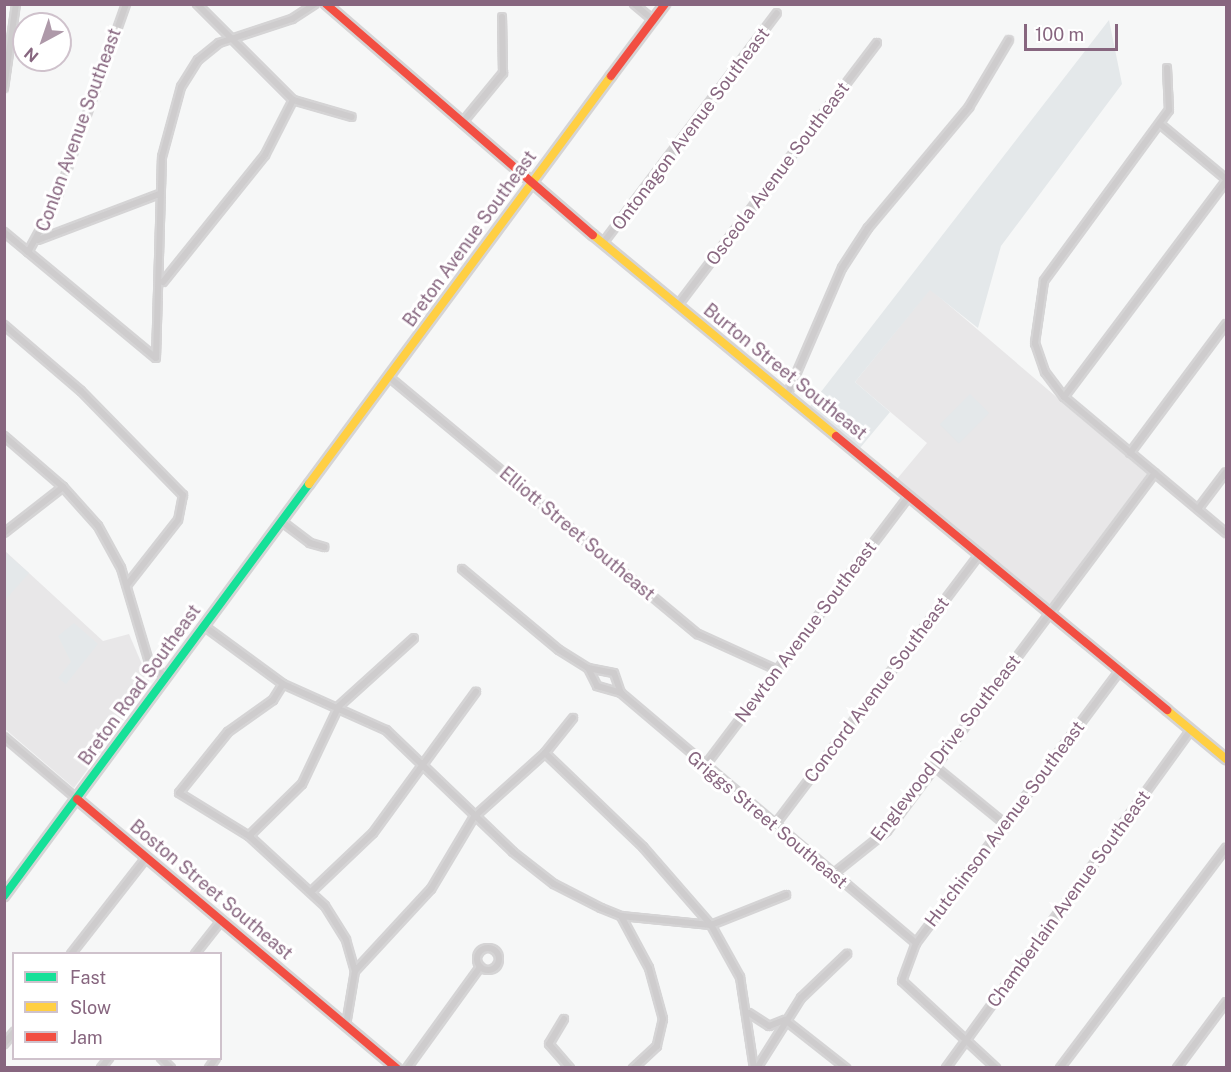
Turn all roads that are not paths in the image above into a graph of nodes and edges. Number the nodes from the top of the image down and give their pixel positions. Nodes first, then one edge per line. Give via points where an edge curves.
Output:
1 (16, 4) edge
2 (126, 4) edge
3 (197, 4) edge
4 (315, 4) edge
5 (326, 4) edge
6 (634, 4) edge
7 (665, 4) edge
8 (777, 13) dead end
9 (502, 17) dead end
10 (653, 20) junction
11 (230, 37) junction
12 (1009, 40) dead end
13 (877, 43) dead end
14 (1167, 68) dead end
15 (4, 88) edge
16 (293, 100) junction
17 (352, 117) dead end
18 (462, 123) junction
19 (1160, 124) junction
20 (1227, 180) edge
21 (531, 183) junction
22 (159, 194) junction
23 (4, 232) edge
24 (38, 240) junction
25 (603, 243) junction
26 (28, 252) junction
27 (162, 282) junction
28 (678, 305) junction
29 (1227, 324) edge
30 (4, 326) edge
31 (389, 377) junction
32 (787, 395) junction
33 (1064, 397) junction
34 (4, 436) edge
35 (1130, 453) junction
36 (1227, 472) edge
37 (1155, 473) junction
38 (63, 487) junction
39 (302, 493) joint
40 (909, 496) junction
41 (1198, 509) junction
42 (281, 521) junction
43 (1227, 532) edge
44 (4, 533) edge
45 (324, 547) dead end
46 (980, 554) junction
47 (462, 569) dead end
48 (128, 585) junction
49 (1050, 613) junction
50 (204, 626) junction
51 (414, 638) dead end
52 (588, 668) junction
53 (777, 670) junction
54 (1120, 670) junction
55 (165, 677) junction
56 (284, 684) junction
57 (476, 692) dead end
58 (621, 693) junction
59 (339, 706) junction
60 (573, 718) dead end
61 (1191, 729) junction
62 (4, 737) edge
63 (10, 742) junction
64 (4, 750) edge
65 (545, 753) junction
66 (1227, 759) edge
67 (423, 763) junction
68 (934, 766) junction
69 (704, 767) junction
70 (76, 799) junction
71 (474, 817) junction
72 (1005, 824) junction
73 (774, 826) junction
74 (249, 836) junction
75 (1227, 848) edge
76 (146, 858) junction
77 (832, 874) junction
78 (312, 891) junction
79 (786, 895) dead end
80 (4, 896) edge
81 (621, 916) junction
82 (222, 921) junction
83 (711, 925) junction
84 (916, 943) junction
85 (73, 952) edge
86 (197, 952) edge
87 (847, 954) dead end
88 (480, 967) dead end
89 (356, 970) junction
90 (1225, 1007) edge
91 (748, 1013) junction
92 (564, 1020) dead end
93 (785, 1020) junction
94 (346, 1025) junction
95 (966, 1042) junction
96 (397, 1068) edge
97 (407, 1068) edge
98 (570, 1068) edge
99 (633, 1068) edge
100 (755, 1068) edge
101 (846, 1068) edge
102 (946, 1068) edge
103 (996, 1068) edge
104 (1060, 1068) edge
105 (1177, 1068) edge

1 - 15 street
2 - 24 street, Conlon Avenue Southeast
3 - 11 street
4 - 11 street via 292,19
5 - 18 main road, Burton Street Southeast
6 - 10 street
7 - 10 main road, Breton Avenue Southeast
8 - 25 street, Ontonagon Avenue Southeast
9 - 18 street via 503,73
10 - 21 main road, Breton Avenue Southeast
11 - 16 street
11 - 22 street via 198,60 181,87 169,124
12 - 32 street via 969,107 868,228 842,268
13 - 28 street, Osceola Avenue Southeast
14 - 19 street via 1172,97
16 - 17 street
16 - 27 street via 265,155
18 - 21 main road, Burton Street Southeast
19 - 20 street
19 - 33 street via 1038,295 1033,327 1038,357
20 - 33 street
21 - 25 main road, Burton Street Southeast
21 - 31 main road, Breton Avenue Southeast
22 - 24 street
22 - 27 street
23 - 26 street
24 - 26 street, Conlon Avenue Southeast
25 - 28 main road, Burton Street Southeast
26 - 27 street via 156,358
28 - 32 main road, Burton Street Southeast
29 - 35 street
30 - 48 street via 81,391 183,495 178,520
31 - 39 main road, Breton Avenue Southeast
31 - 53 street, Elliott Street Southeast via 698,634
32 - 40 main road, Burton Street Southeast
33 - 35 street
34 - 38 street
35 - 37 street
36 - 41 street
37 - 41 street
37 - 49 street, Englewood Drive Southeast
38 - 44 street
38 - 48 street via 98,526
39 - 42 main road, Breton Road Southeast
40 - 46 main road, Burton Street Southeast
40 - 53 street, Newton Avenue Southeast
41 - 43 street
42 - 45 street via 310,543
42 - 50 main road, Breton Road Southeast
46 - 49 main road, Burton Street Southeast
46 - 73 street, Concord Avenue Southeast
47 - 52 street, Griggs Street Southeast
48 - 55 street via 149,662
49 - 54 main road, Burton Street Southeast
49 - 68 street, Englewood Drive Southeast
50 - 55 main road, Breton Road Southeast
50 - 56 street
51 - 59 street
52 - 58 street, Griggs Street Southeast via 597,686
52 - 58 street, Griggs Street Southeast via 614,673
53 - 69 street, Newton Avenue Southeast
54 - 61 main road, Burton Street Southeast
54 - 72 street, Hutchinson Avenue Southeast
55 - 70 main road, Breton Road Southeast
56 - 59 street
56 - 74 street via 273,700 228,732 179,793
57 - 67 street
58 - 69 street, Griggs Street Southeast
59 - 67 street via 378,724
59 - 74 street via 302,784
60 - 65 street
61 - 66 main road, Burton Street Southeast
61 - 95 street, Chamberlain Avenue Southeast
62 - 63 street, Boston Street Southeast
63 - 64 street
63 - 70 street, Boston Street Southeast
65 - 71 street
65 - 83 street via 643,847
67 - 71 street
67 - 78 street via 373,833
68 - 72 street
68 - 77 street, Englewood Drive Southeast via 886,831
69 - 73 street, Griggs Street Southeast
70 - 76 main road, Boston Street Southeast
70 - 80 main road, Breton Road Southeast
71 - 81 street via 554,884
71 - 89 street via 431,889
72 - 84 street, Hutchinson Avenue Southeast
73 - 77 street, Griggs Street Southeast
74 - 78 street
75 - 104 street
76 - 82 main road, Boston Street Southeast
76 - 85 street
77 - 84 street, Griggs Street Southeast
78 - 89 street via 336,921
79 - 83 street
81 - 83 street
81 - 99 street via 649,968 663,1019 657,1046
82 - 86 street
82 - 94 main road, Boston Street Southeast
83 - 91 street via 733,960
84 - 95 street, Hutchinson Avenue Southeast via 903,985
87 - 93 street
88 - 97 street
89 - 94 street
90 - 105 street
91 - 93 street via 769,1026
91 - 100 street
92 - 98 street via 549,1047
93 - 100 street
93 - 101 street
94 - 96 main road, Boston Street Southeast
95 - 102 street, Chamberlain Avenue Southeast
95 - 103 street

